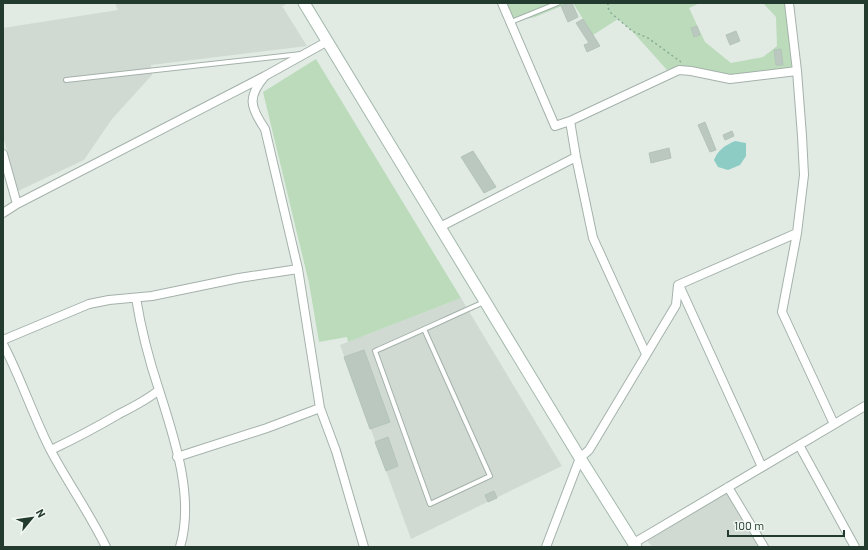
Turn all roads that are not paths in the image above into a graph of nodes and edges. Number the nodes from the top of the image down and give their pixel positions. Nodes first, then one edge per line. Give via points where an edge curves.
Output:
1 (304, 3) edge
2 (502, 3) edge
3 (558, 3) edge
4 (789, 3) edge
5 (511, 22) junction
6 (328, 41) junction
7 (305, 53) junction
8 (797, 70) junction
9 (265, 76) junction
10 (66, 80) dead end
11 (570, 121) junction
12 (3, 154) edge
13 (576, 157) junction
14 (17, 204) junction
15 (3, 213) edge
16 (440, 227) junction
17 (796, 233) junction
18 (298, 269) junction
19 (678, 285) junction
20 (136, 298) junction
21 (485, 301) junction
22 (424, 329) junction
23 (3, 340) edge
24 (3, 344) edge
25 (646, 354) junction
26 (159, 390) junction
27 (865, 406) edge
28 (320, 408) junction
29 (834, 424) junction
30 (799, 445) junction
31 (51, 450) junction
32 (177, 457) junction
33 (580, 458) junction
34 (762, 467) junction
35 (728, 487) junction
36 (635, 545) edge
37 (106, 547) edge
38 (180, 547) edge
39 (364, 547) edge
40 (546, 547) edge
41 (764, 547) edge
42 (855, 547) edge

1 - 6 street
2 - 5 street
3 - 5 lane
4 - 8 street
5 - 11 street via 555,126
6 - 7 street
6 - 16 street
7 - 9 street
7 - 10 lane
8 - 11 street via 730,79 679,70
8 - 17 street via 804,175
9 - 14 street
9 - 18 street via 256,87 252,100 255,114 265,129
11 - 13 street
12 - 14 street
13 - 16 street
13 - 25 street via 593,238
14 - 15 street
16 - 21 street
17 - 19 street
17 - 29 street via 782,312
18 - 20 street
18 - 28 street
19 - 25 street via 676,305
19 - 34 street
20 - 23 street via 88,304
20 - 26 street via 143,335
21 - 22 lane
21 - 33 street
22 - 22 lane via 375,351 430,504 490,476
24 - 31 street
25 - 33 street via 589,450
26 - 31 street
26 - 32 street via 172,429
27 - 29 street
28 - 32 street
28 - 39 street via 336,451
29 - 30 street
30 - 34 street
30 - 42 street
31 - 37 street
32 - 38 street via 186,503 184,536
33 - 36 street
33 - 40 street
34 - 35 street
35 - 36 street
35 - 41 street

